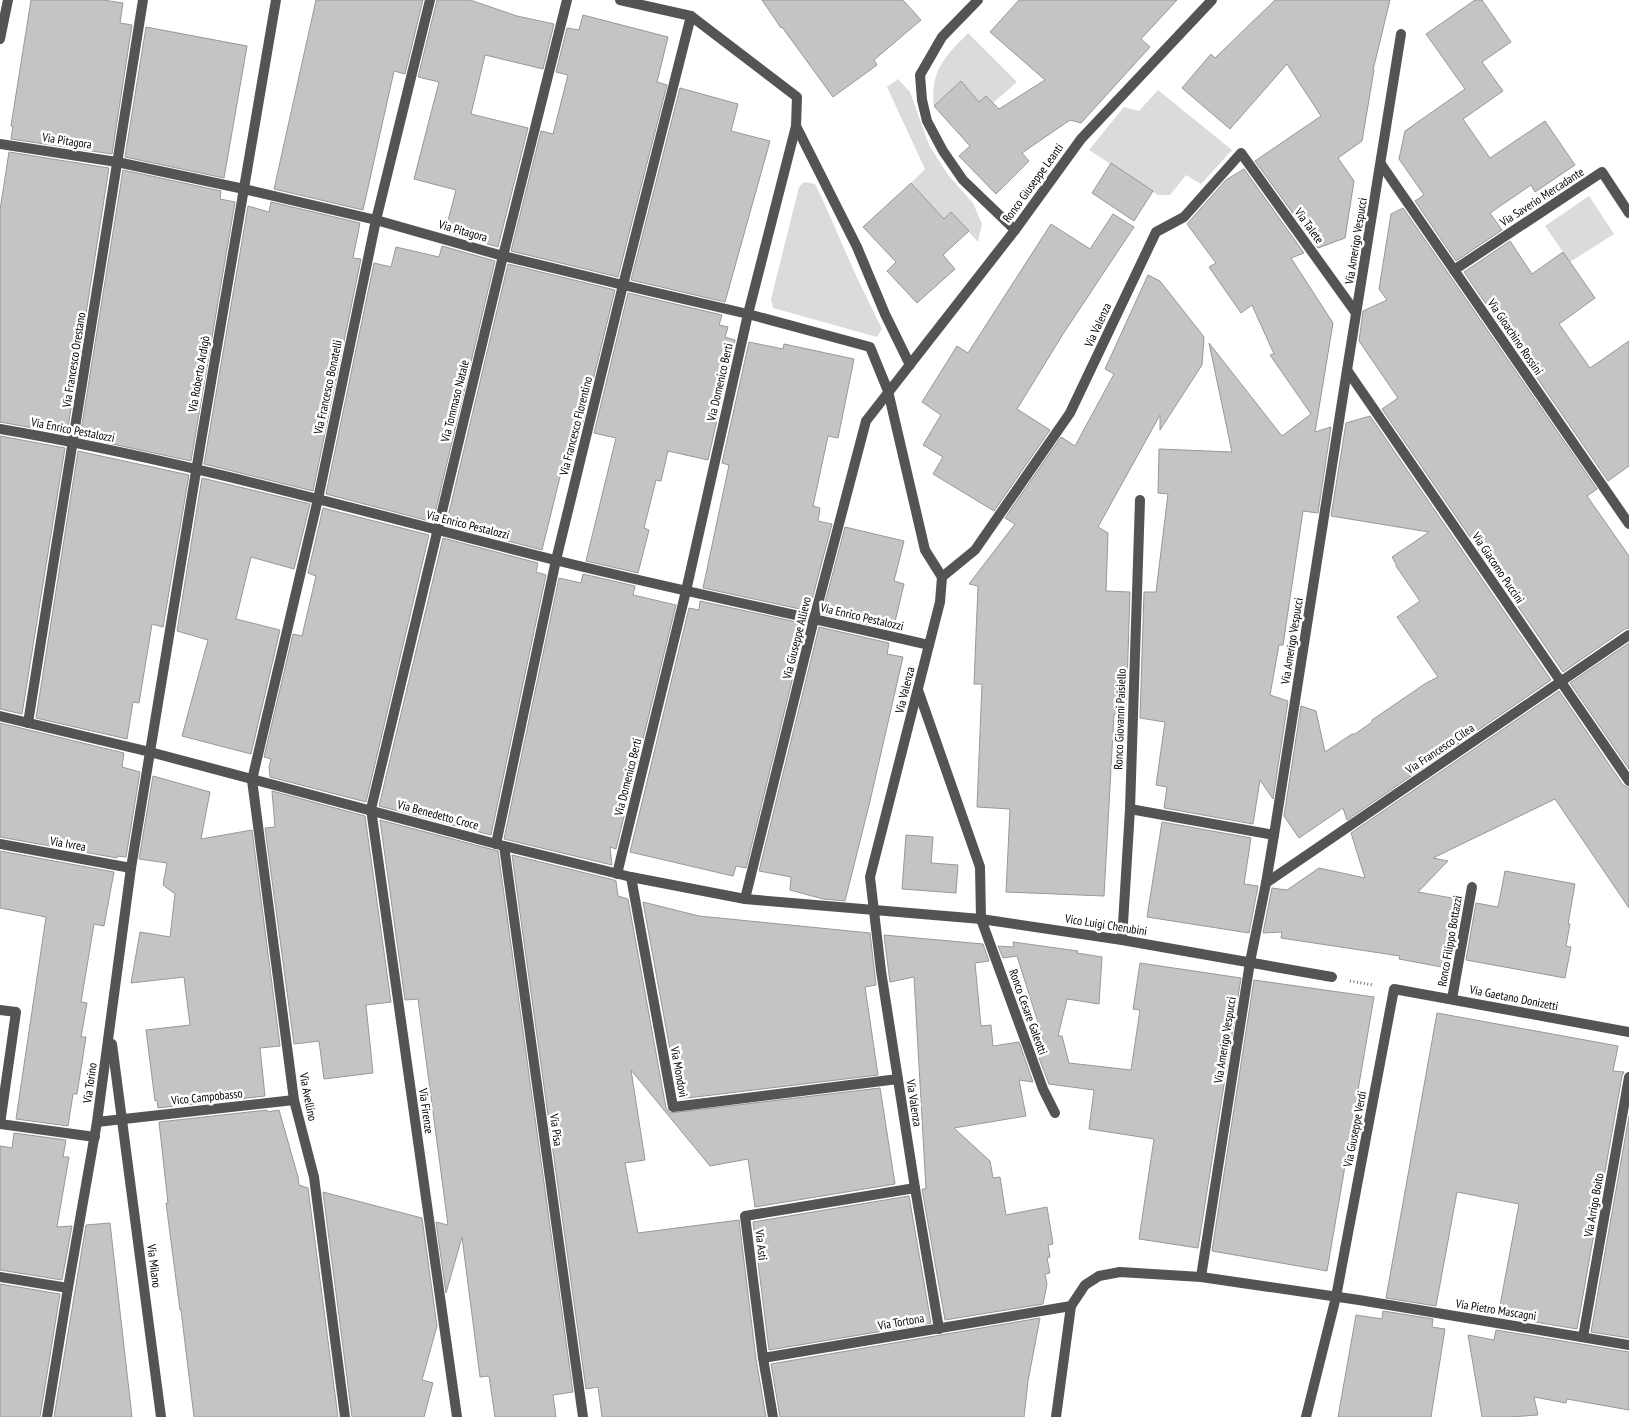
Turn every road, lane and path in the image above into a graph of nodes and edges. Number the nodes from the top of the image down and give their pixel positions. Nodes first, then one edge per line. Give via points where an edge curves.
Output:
1 (8, 0) edge
2 (143, 0) edge
3 (276, 0) edge
4 (430, 0) edge
5 (567, 0) edge
6 (620, 0) edge
7 (978, 0) edge
8 (1212, 0) edge
9 (691, 16) junction
10 (1402, 34) dead end
11 (0, 39) edge
12 (796, 126) junction
13 (0, 144) edge
14 (1241, 153) joint
15 (117, 162) junction
16 (1381, 164) junction
17 (244, 189) junction
18 (1629, 213) edge
19 (376, 220) junction
20 (1015, 230) junction
21 (503, 256) junction
22 (1454, 270) junction
23 (623, 286) junction
24 (1356, 313) junction
25 (748, 314) junction
26 (910, 365) junction
27 (1347, 370) junction
28 (888, 391) junction
29 (0, 429) edge
30 (73, 442) junction
31 (196, 469) junction
32 (318, 498) junction
33 (1140, 500) dead end
34 (1629, 524) edge
35 (437, 530) junction
36 (556, 560) junction
37 (942, 576) junction
38 (686, 591) junction
39 (814, 618) junction
40 (1629, 635) edge
41 (929, 645) junction
42 (1561, 682) junction
43 (918, 690) junction
44 (0, 716) edge
45 (28, 723) junction
46 (150, 752) junction
47 (252, 780) junction
48 (1629, 781) edge
49 (371, 809) junction
50 (1130, 810) junction
51 (1274, 835) junction
52 (0, 844) edge
53 (500, 845) junction
54 (131, 868) junction
55 (617, 874) junction
56 (631, 877) junction
57 (1266, 883) junction
58 (1472, 887) dead end
59 (745, 898) junction
60 (874, 910) junction
61 (981, 918) junction
62 (1122, 940) junction
63 (1250, 962) junction
64 (1332, 977) joint
65 (1394, 989) junction
66 (1452, 999) junction
67 (0, 1010) edge
68 (110, 1030) junction
69 (1629, 1032) edge
70 (1629, 1077) edge
71 (898, 1079) junction
72 (294, 1100) junction
73 (1055, 1112) dead end
74 (122, 1119) junction
75 (97, 1122) junction
76 (0, 1124) edge
77 (94, 1137) junction
78 (914, 1188) junction
79 (1201, 1277) junction
80 (0, 1278) edge
81 (68, 1288) junction
82 (1336, 1297) junction
83 (1071, 1306) junction
84 (939, 1329) junction
85 (1583, 1337) junction
86 (1629, 1345) edge
87 (763, 1358) junction
88 (47, 1417) edge
89 (160, 1417) edge
90 (345, 1417) edge
91 (457, 1417) edge
92 (583, 1417) edge
93 (773, 1417) edge
94 (1056, 1417) edge
95 (1306, 1417) edge

1 - 11 street
2 - 15 street, Via Francesco Orestano
3 - 17 street, Via Roberto Ardigò
4 - 19 street, Via Francesco Bonatelli
5 - 21 street, Via Tommaso Natale
6 - 9 street, Via Domenico Berti
7 - 20 street via 942,37 920,75 922,100 926,121 963,180
8 - 20 street, Ronco Giuseppe Leanti via 1081,139
9 - 12 street, Via Domenico Berti via 797,98
9 - 23 street, Via Francesco Florentino
10 - 16 street, Via Amerigo Vespucci
12 - 25 street, Via Domenico Berti
12 - 26 street via 857,247
13 - 15 street, Via Pitagora
14 - 24 street, Via Talete
14 - 37 street, Via Valenza via 1184,217 1156,232 1070,413 974,550
15 - 17 street, Via Pitagora
15 - 30 street, Via Francesco Orestano
16 - 22 street, Via Gioachino Rossini
16 - 24 street, Via Amerigo Vespucci
17 - 19 street, Via Pitagora
17 - 31 street, Via Roberto Ardigò
18 - 22 street, Via Saverio Mercadante via 1602,172
19 - 21 street, Via Pitagora
19 - 32 street, Via Francesco Bonatelli
20 - 26 street, Ronco Giuseppe Leanti
21 - 23 street, Via Pitagora
21 - 35 street, Via Tommaso Natale
22 - 34 street, Via Gioachino Rossini
23 - 25 street, Via Pitagora
23 - 36 street, Via Francesco Florentino
24 - 27 street, Via Amerigo Vespucci
25 - 28 street, Via Pitagora via 870,347
25 - 38 street, Via Domenico Berti
26 - 28 street, Ronco Giuseppe Leanti
27 - 42 street, Via Giacomo Puccini
27 - 51 street, Via Amerigo Vespucci
28 - 37 street via 925,550
28 - 39 street, Via Giuseppe Allievo via 866,421
29 - 30 street, Via Enrico Pestalozzi
30 - 31 street, Via Enrico Pestalozzi
30 - 45 street, Via Francesco Orestano
31 - 32 street, Via Enrico Pestalozzi
31 - 46 street, Via Roberto Ardigò
32 - 35 street, Via Enrico Pestalozzi
32 - 47 street, Via Francesco Bonatelli
33 - 50 street, Ronco Giovanni Paisiello
35 - 36 street, Via Enrico Pestalozzi
35 - 49 street, Via Tommaso Natale
36 - 38 street, Via Enrico Pestalozzi
36 - 53 street, Via Francesco Florentino
37 - 41 street, Via Valenza via 940,602
38 - 39 street, Via Enrico Pestalozzi
38 - 55 street, Via Domenico Berti
39 - 41 street, Via Enrico Pestalozzi
39 - 59 street, Via Giuseppe Allievo
40 - 42 street, Via Francesco Cilea
41 - 43 street, Via Valenza
42 - 48 street, Via Giacomo Puccini
42 - 57 street, Via Francesco Cilea
43 - 60 street, Via Valenza via 870,877
43 - 61 street, Ronco Cesare Galeotti via 980,867
44 - 45 street, Via Benedetto Croce
45 - 46 street, Via Benedetto Croce
46 - 47 street, Via Benedetto Croce
46 - 54 street, Via Torino
47 - 49 street, Via Benedetto Croce
47 - 72 street, Via Avellino
49 - 53 street, Via Benedetto Croce
49 - 91 street, Via Firenze
50 - 51 street
50 - 62 street, Ronco Giovanni Paisiello
51 - 57 street, Via Amerigo Vespucci
52 - 54 street, Via Ivrea
53 - 55 street, Via Benedetto Croce
53 - 92 street, Via Pisa
54 - 68 street, Via Torino
55 - 56 street, Via Benedetto Croce
56 - 59 street, Via Benedetto Croce
56 - 71 street, Via Mondovì via 673,1107
57 - 63 street, Via Amerigo Vespucci
58 - 66 street, Ronco Filippo Bottazzi
59 - 60 street, Via Benedetto Croce
60 - 61 street, Vico Luigi Cherubini
60 - 71 street, Via Valenza
61 - 62 street, Vico Luigi Cherubini
61 - 73 street, Ronco Cesare Galeotti via 1043,1089
62 - 63 street, Vico Luigi Cherubini
63 - 64 street, Vico Luigi Cherubini
63 - 79 street, Via Amerigo Vespucci
64 - 65 path
65 - 66 street, Via Gaetano Donizetti
65 - 82 street, Via Giuseppe Verdi
66 - 69 street, Via Gaetano Donizetti
67 - 76 street via 16,1012
68 - 74 street, Via Milano
68 - 75 street, Via Torino
70 - 85 street, Via Arrigo Boito
71 - 78 street, Via Valenza
72 - 74 street, Vico Campobasso
72 - 90 street, Via Avellino via 314,1177
74 - 75 street, Vico Campobasso
74 - 89 street, Via Milano
75 - 77 street, Via Torino
76 - 77 street
77 - 81 street, Via Torino
78 - 84 street, Via Valenza
78 - 87 street, Via Asti via 745,1216
79 - 82 street, Via Pietro Mascagni
79 - 83 street, Via Pietro Mascagni via 1120,1272 1099,1276 1085,1286
80 - 81 street
81 - 88 street, Via Torino
82 - 85 street, Via Pietro Mascagni
82 - 95 street, Via Giuseppe Verdi
83 - 84 street, Via Tortona
83 - 94 street
84 - 87 street, Via Tortona
85 - 86 street, Via Pietro Mascagni
87 - 93 street, Via Asti

